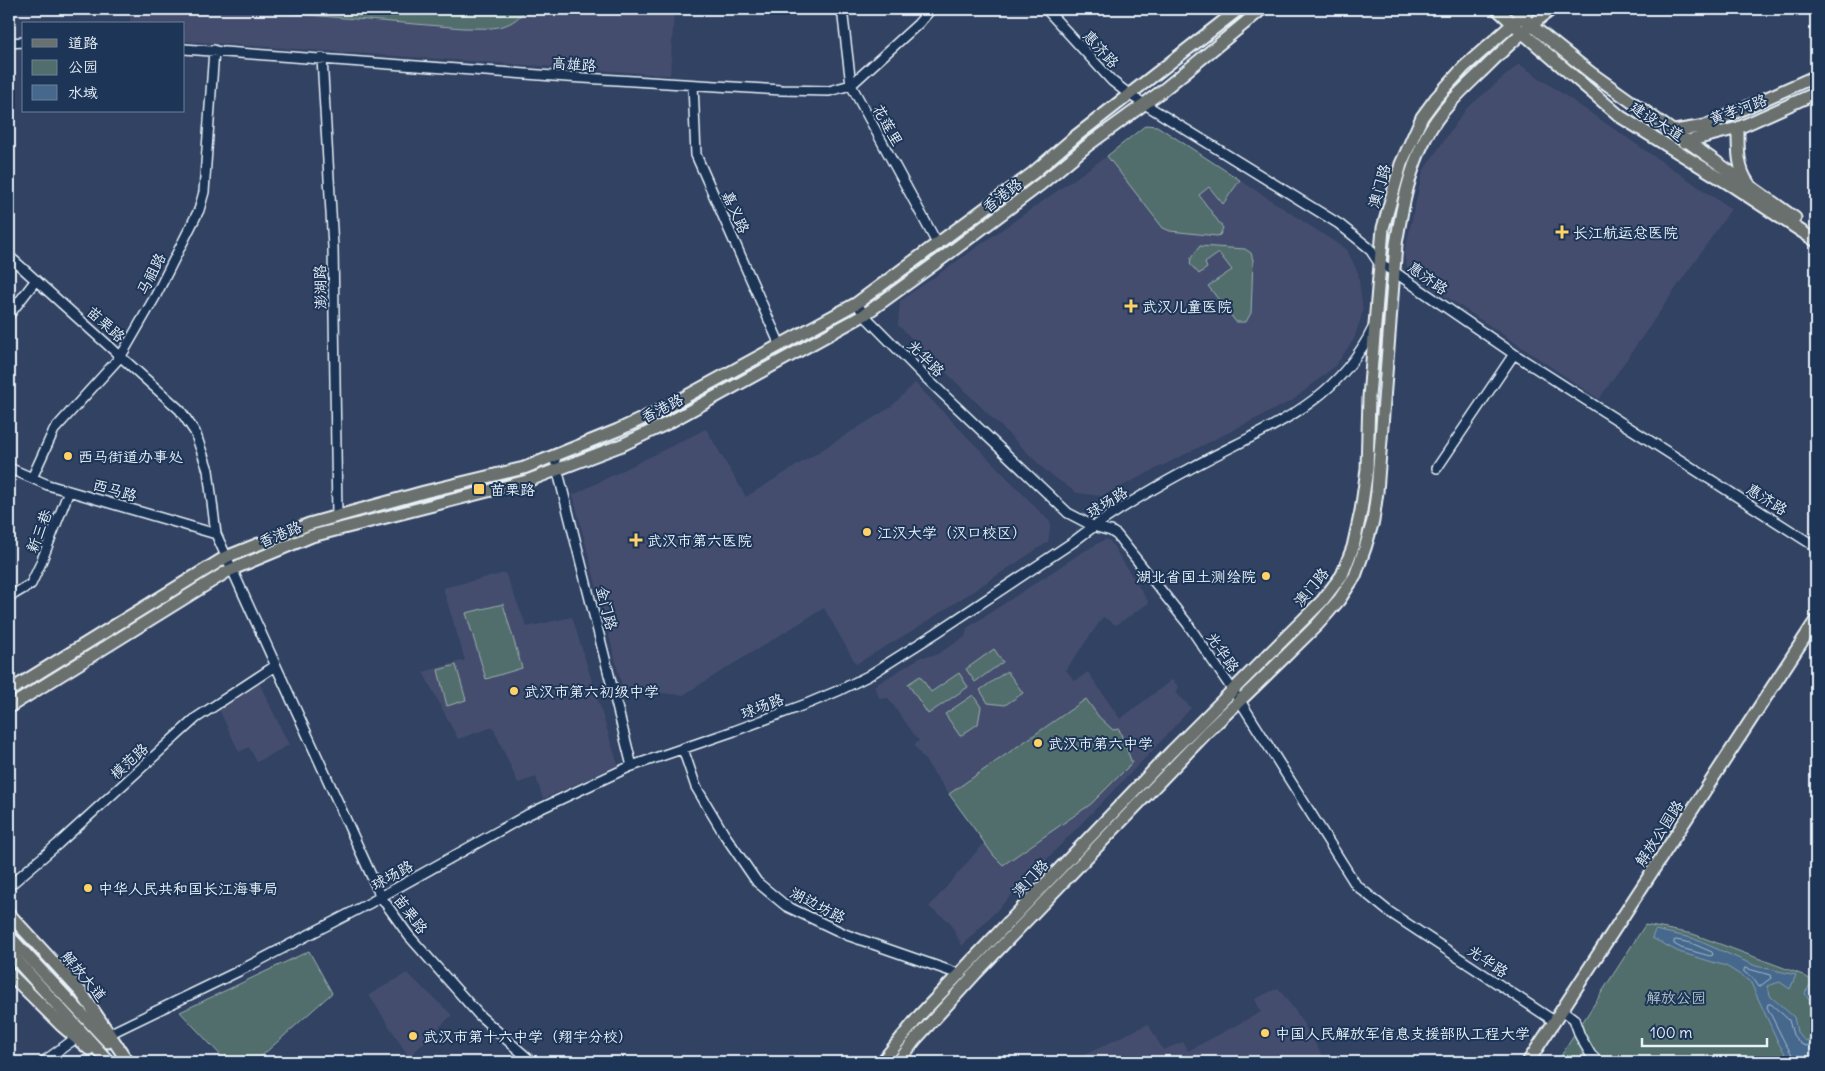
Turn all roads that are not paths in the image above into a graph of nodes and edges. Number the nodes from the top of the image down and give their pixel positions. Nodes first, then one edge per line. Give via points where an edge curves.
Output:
1 (842, 9) edge
2 (931, 9) edge
3 (1046, 9) edge
4 (1239, 9) edge
5 (1262, 9) edge
6 (1497, 9) edge
7 (1552, 9) edge
8 (1522, 11) edge
9 (1512, 24) junction
10 (1527, 29) junction
11 (22, 42) edge
12 (9, 43) edge
13 (185, 49) edge
14 (214, 50) junction
15 (322, 58) junction
16 (1816, 76) edge
17 (693, 85) junction
18 (850, 85) junction
19 (1816, 93) edge
20 (1130, 95) junction
21 (1144, 104) junction
22 (1738, 128) junction
23 (1674, 131) junction
24 (1688, 141) junction
25 (1668, 146) junction
26 (1752, 188) junction
27 (1816, 232) edge
28 (1816, 241) edge
29 (938, 245) junction
30 (9, 256) edge
31 (1379, 263) junction
32 (1393, 271) junction
33 (36, 280) junction
34 (857, 303) junction
35 (9, 315) edge
36 (864, 315) junction
37 (1374, 328) junction
38 (780, 345) junction
39 (1514, 354) junction
40 (121, 356) junction
41 (554, 456) junction
42 (9, 468) edge
43 (1436, 468) dead end
44 (558, 469) junction
45 (32, 478) junction
46 (69, 491) junction
47 (336, 516) junction
48 (1093, 526) junction
49 (216, 534) junction
50 (1816, 547) edge
51 (226, 557) junction
52 (231, 570) junction
53 (9, 597) edge
54 (1816, 620) edge
55 (275, 666) junction
56 (9, 691) edge
57 (1232, 691) junction
58 (1240, 701) junction
59 (9, 706) edge
60 (682, 749) junction
61 (632, 766) junction
62 (9, 886) edge
63 (381, 897) junction
64 (9, 914) edge
65 (9, 936) edge
66 (9, 952) edge
67 (9, 973) edge
68 (959, 974) junction
69 (1561, 1009) junction
70 (1554, 1021) junction
71 (110, 1034) junction
72 (76, 1038) junction
73 (43, 1062) edge
74 (104, 1062) edge
75 (109, 1062) edge
76 (127, 1062) edge
77 (532, 1062) edge
78 (882, 1062) edge
79 (898, 1062) edge
80 (1528, 1062) edge
81 (1599, 1062) edge

1 - 18 street, 花莲里
2 - 18 street, 高雄路
3 - 20 street, 惠济路 via 1112,81
4 - 20 main road, 香港路
5 - 21 main road, 香港路
6 - 9 main road, 建设大道
7 - 10 main road, 澳门路
8 - 9 main road, 澳门路
8 - 10 main road, 建设大道
9 - 10 main road, 建设大道
9 - 31 main road, 澳门路 via 1464,67 1422,117 1392,192
10 - 23 main road, 建设大道
10 - 25 main road, 建设大道 via 1620,117
10 - 32 main road, 澳门路 via 1454,99 1426,136 1401,215
11 - 12 street
13 - 14 street, 高雄路
14 - 15 street, 高雄路
14 - 40 street, 马祖路 via 204,192 155,297
15 - 17 street, 高雄路
15 - 47 street, 澎湖路 via 333,247
16 - 23 main road, 黄孝河路 via 1705,126
17 - 18 street, 高雄路 via 829,91
17 - 38 street, 嘉义路 via 696,155
18 - 29 street, 花莲里
19 - 22 main road, 黄孝河路
20 - 21 street, 惠济路
20 - 29 main road, 香港路
21 - 31 street, 惠济路 via 1339,224 1369,248
21 - 36 main road, 香港路 via 1088,144 952,252
22 - 24 main road, 黄孝河路
22 - 26 main road via 1738,152 1744,177
23 - 24 main road, 建设大道
24 - 25 main road, 黄孝河路
24 - 26 main road, 建设大道
25 - 28 main road, 建设大道
26 - 27 main road, 建设大道
29 - 34 main road, 香港路
30 - 33 street, 苗栗路
31 - 32 street, 惠济路
31 - 37 main road, 澳门路
32 - 39 street, 惠济路
32 - 58 main road, 澳门路 via 1377,492 1365,548 1354,576 1339,600
33 - 35 street
33 - 40 street, 苗栗路
34 - 36 street, 光华路
34 - 38 main road, 香港路
36 - 44 main road, 香港路 via 668,423 622,445
36 - 48 street, 光华路 via 1068,513
37 - 48 street, 球场路 via 1344,373 1300,411 1192,467
37 - 57 main road, 澳门路 via 1367,469 1353,547 1342,575 1322,601
38 - 41 main road, 香港路 via 662,409
39 - 43 street
39 - 50 street, 惠济路
40 - 45 street, 马祖路 via 54,430
40 - 49 street, 苗栗路 via 180,410 195,432 208,470
41 - 44 street, 金门路
41 - 47 main road, 香港路 via 524,468
42 - 45 street, 西马路
44 - 52 main road, 香港路 via 527,481 312,536
44 - 61 street, 金门路
45 - 46 street, 西马路
46 - 49 street, 西马路
46 - 53 street, 新三巷 via 31,584
47 - 51 main road, 香港路
48 - 57 street, 光华路 via 1117,535 1187,623
48 - 60 street, 球场路 via 1041,564 868,676 809,703
49 - 51 street, 苗栗路
51 - 52 street, 苗栗路
51 - 56 main road, 香港路
52 - 55 street, 苗栗路
52 - 59 main road, 香港路
54 - 69 main road, 解放公园路
55 - 62 street, 模范路 via 196,718
55 - 63 street, 苗栗路
57 - 58 street, 光华路
57 - 68 main road, 澳门路
58 - 70 street, 光华路 via 1356,885 1388,912
58 - 79 main road, 澳门路 via 1206,732 964,986
60 - 61 street, 球场路
60 - 68 street, 湖边坊路 via 696,787 724,834 757,882 786,906 847,935
61 - 63 street, 球场路 via 529,814
63 - 71 street, 球场路
63 - 77 street, 苗栗路 via 409,936 480,1015
64 - 71 main road, 解放大道 via 81,992
65 - 76 main road, 解放大道
66 - 75 main road
67 - 72 main road
68 - 78 main road, 澳门路
69 - 70 main road, 解放公园路
69 - 81 street via 1574,1019 1591,1055
70 - 80 main road, 解放公园路
71 - 76 main road, 解放大道
72 - 73 street
72 - 74 main road

